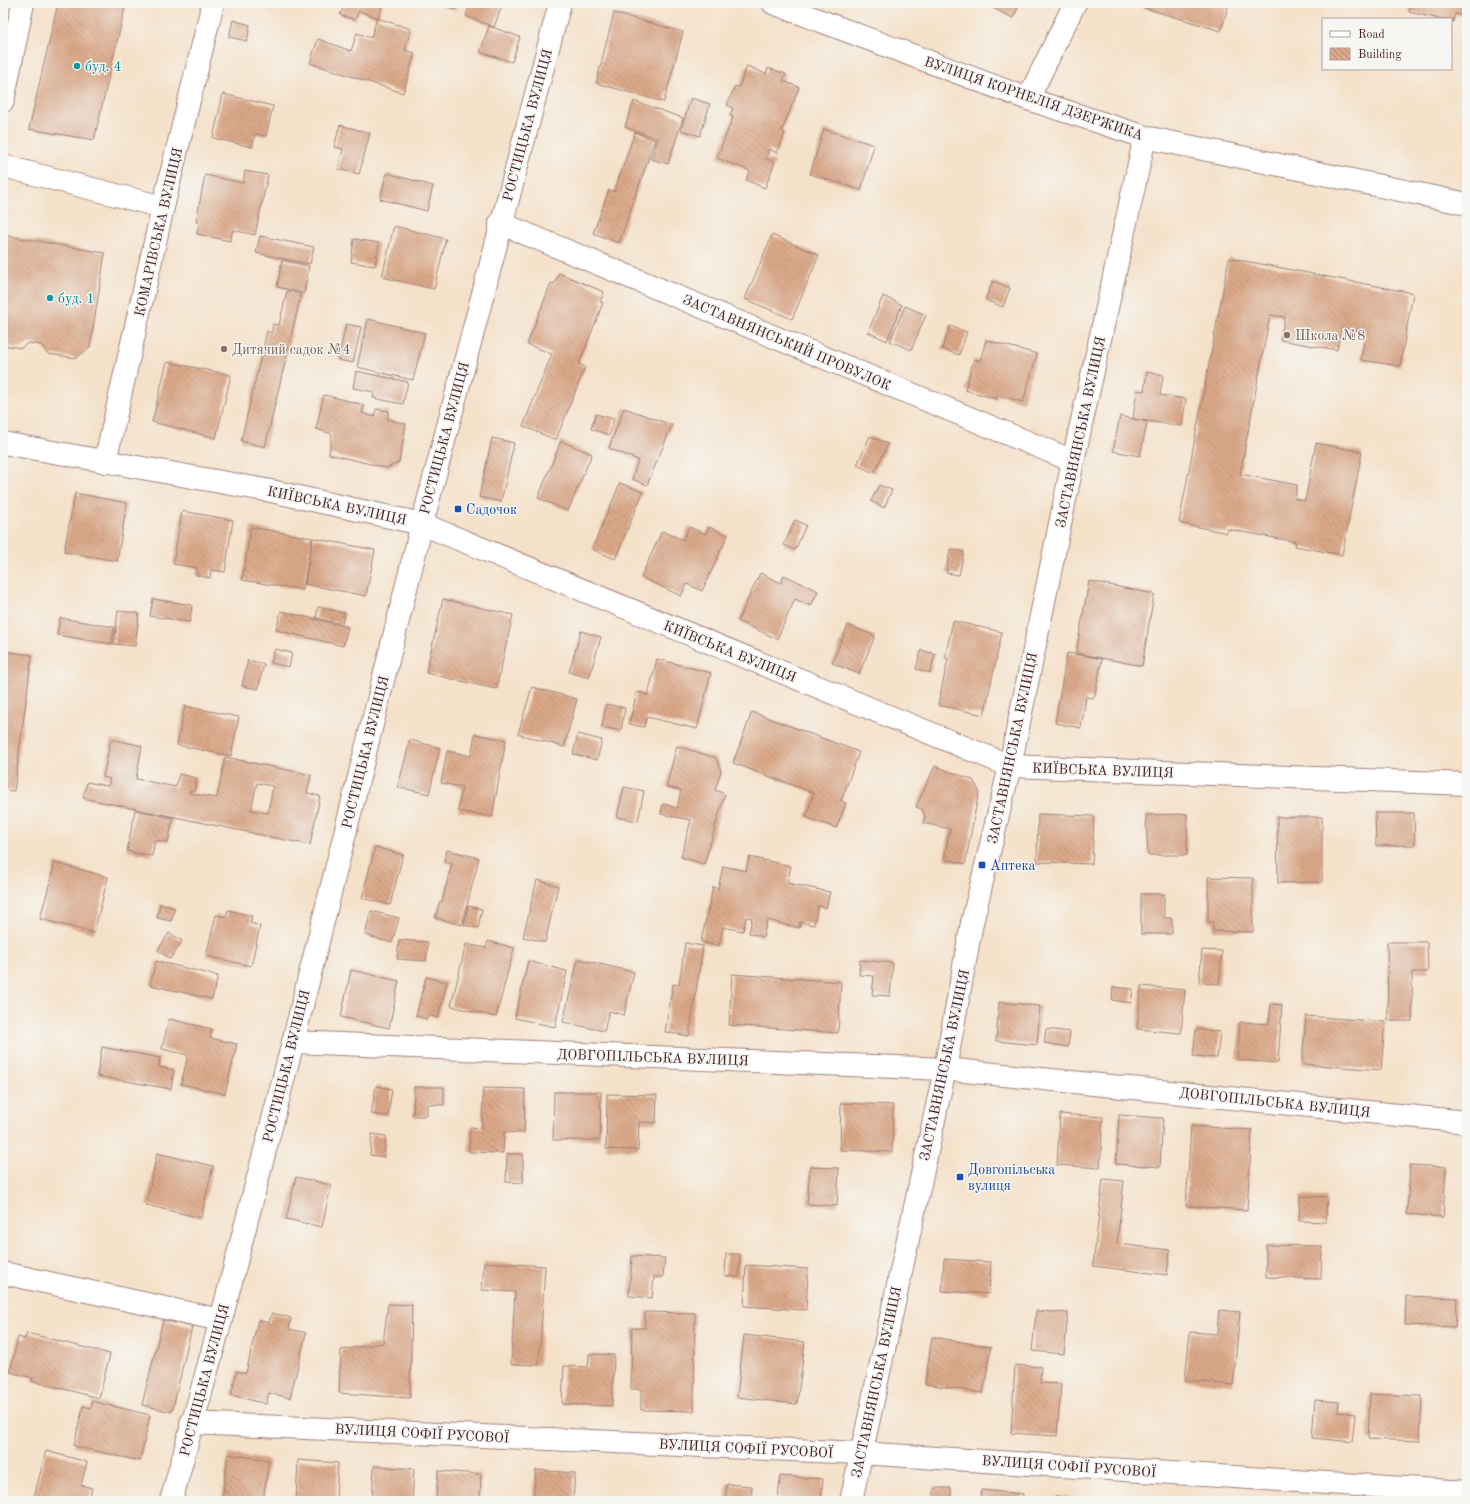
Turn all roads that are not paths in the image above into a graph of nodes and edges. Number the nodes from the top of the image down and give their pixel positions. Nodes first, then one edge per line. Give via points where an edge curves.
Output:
1 (23, 3) edge
2 (213, 3) edge
3 (560, 3) edge
4 (773, 3) edge
5 (1075, 3) edge
6 (1028, 99) junction
7 (3, 101) edge
8 (1145, 137) junction
9 (3, 166) edge
10 (1467, 204) edge
11 (163, 207) junction
12 (500, 223) junction
13 (3, 443) edge
14 (1073, 461) junction
15 (105, 462) junction
16 (422, 524) junction
17 (1010, 766) junction
18 (1467, 784) edge
19 (293, 1042) junction
20 (944, 1068) junction
21 (1467, 1122) edge
22 (3, 1274) edge
23 (221, 1320) junction
24 (192, 1423) junction
25 (860, 1453) junction
26 (1467, 1492) edge
27 (171, 1501) edge
28 (851, 1501) edge

1 - 7 street
2 - 11 street, КОМАРІВСЬКА ВУЛИЦЯ
3 - 12 street, РОСТИЦЬКА ВУЛИЦЯ
4 - 6 street, ВУЛИЦЯ КОРНЕЛІЯ ДЗЕРЖИКА
5 - 6 street
6 - 8 street, ВУЛИЦЯ КОРНЕЛІЯ ДЗЕРЖИКА
8 - 10 street, ВУЛИЦЯ КОРНЕЛІЯ ДЗЕРЖИКА
8 - 14 street, ЗАСТАВНЯНСЬКА ВУЛИЦЯ
9 - 11 street
11 - 15 street, КОМАРІВСЬКА ВУЛИЦЯ
12 - 14 street, ЗАСТАВНЯНСЬКИЙ ПРОВУЛОК
12 - 16 street, РОСТИЦЬКА ВУЛИЦЯ
13 - 15 street, КИЇВСЬКА ВУЛИЦЯ
14 - 17 street, ЗАСТАВНЯНСЬКА ВУЛИЦЯ
15 - 16 street, КИЇВСЬКА ВУЛИЦЯ via 271,491
16 - 17 street, КИЇВСЬКА ВУЛИЦЯ
16 - 19 street, РОСТИЦЬКА ВУЛИЦЯ
17 - 18 street, КИЇВСЬКА ВУЛИЦЯ
17 - 20 street, ЗАСТАВНЯНСЬКА ВУЛИЦЯ via 972,924
19 - 20 street, ДОВГОПІЛЬСЬКА ВУЛИЦЯ
19 - 23 street, РОСТИЦЬКА ВУЛИЦЯ
20 - 21 street, ДОВГОПІЛЬСЬКА ВУЛИЦЯ
20 - 25 street, ЗАСТАВНЯНСЬКА ВУЛИЦЯ
22 - 23 street
23 - 24 street, РОСТИЦЬКА ВУЛИЦЯ
24 - 25 street, ВУЛИЦЯ СОФІЇ РУСОВОЇ
24 - 27 street, РОСТИЦЬКА ВУЛИЦЯ
25 - 26 street, ВУЛИЦЯ СОФІЇ РУСОВОЇ
25 - 28 street, ЗАСТАВНЯНСЬКА ВУЛИЦЯ

